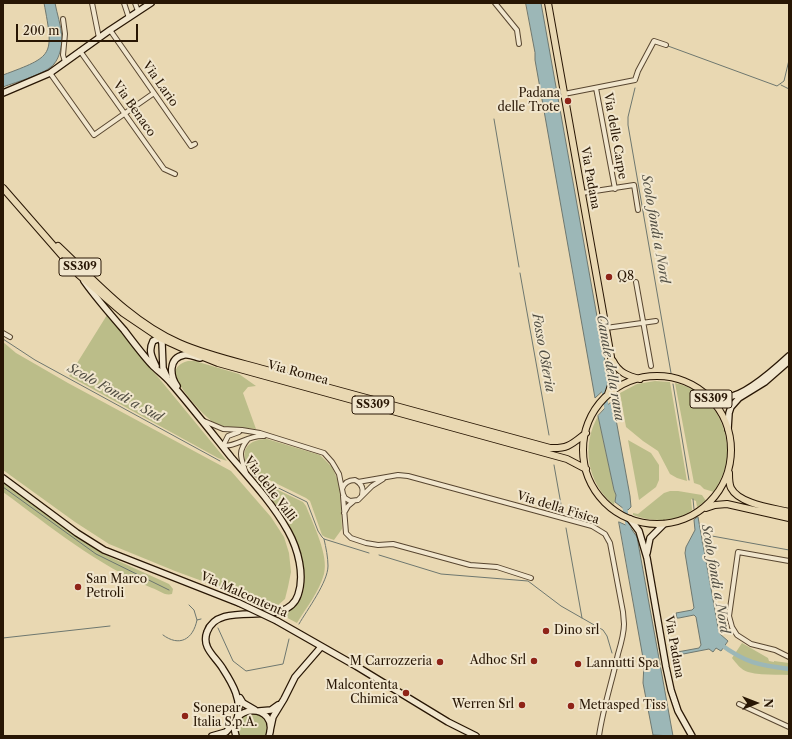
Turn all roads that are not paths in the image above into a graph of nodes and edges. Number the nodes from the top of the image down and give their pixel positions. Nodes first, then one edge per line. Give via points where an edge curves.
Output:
1 (92, 3) edge
2 (124, 3) edge
3 (135, 3) edge
4 (151, 3) edge
5 (495, 3) edge
6 (548, 3) edge
7 (138, 11) junction
8 (129, 18) junction
9 (63, 19) dead end
10 (110, 30) junction
11 (99, 38) junction
12 (519, 44) dead end
13 (666, 45) dead end
14 (80, 51) junction
15 (65, 62) junction
16 (50, 73) junction
17 (596, 88) junction
18 (3, 93) edge
19 (154, 93) junction
20 (564, 94) junction
21 (125, 114) junction
22 (195, 144) dead end
23 (175, 174) dead end
24 (3, 188) edge
25 (615, 189) junction
26 (582, 193) junction
27 (638, 210) dead end
28 (42, 232) junction
29 (80, 276) junction
30 (636, 282) dead end
31 (656, 320) dead end
32 (643, 322) junction
33 (606, 328) junction
34 (3, 333) edge
35 (161, 336) junction
36 (10, 337) dead end
37 (789, 356) edge
38 (611, 357) junction
39 (207, 359) junction
40 (789, 361) edge
41 (651, 366) dead end
42 (159, 372) junction
43 (640, 379) junction
44 (169, 381) junction
45 (705, 394) junction
46 (608, 396) junction
47 (186, 402) junction
48 (202, 420) junction
49 (728, 429) junction
50 (249, 430) junction
51 (586, 433) junction
52 (250, 437) junction
53 (269, 437) junction
54 (223, 446) junction
55 (586, 469) junction
56 (728, 471) junction
57 (339, 474) junction
58 (247, 476) junction
59 (387, 477) junction
60 (3, 478) edge
61 (350, 480) junction
62 (358, 482) junction
63 (342, 490) junction
64 (362, 495) junction
65 (343, 496) junction
66 (354, 501) junction
67 (702, 509) junction
68 (789, 512) edge
69 (344, 514) junction
70 (789, 518) edge
71 (630, 519) junction
72 (664, 524) junction
73 (647, 558) junction
74 (789, 561) edge
75 (531, 578) dead end
76 (321, 647) junction
77 (789, 657) edge
78 (237, 695) junction
79 (283, 701) junction
80 (739, 704) dead end
81 (257, 711) junction
82 (237, 720) junction
83 (789, 727) edge
84 (269, 733) edge
85 (212, 736) edge
86 (236, 736) edge
87 (476, 736) edge
88 (600, 736) edge
89 (692, 736) edge

1 - 11 street
2 - 8 street
3 - 7 street
4 - 7 street
5 - 12 street via 517,30
6 - 20 main road, Via Padana
7 - 8 street
8 - 10 street
9 - 15 street
10 - 11 street
10 - 19 street, Via Lario
11 - 14 street
13 - 17 street via 654,41 635,80
14 - 15 street
14 - 21 street, Via Benaco
15 - 16 street
16 - 18 street
16 - 21 street via 94,135
17 - 20 street
17 - 25 street, Via delle Carpe
19 - 21 street
19 - 22 street, Via Lario via 191,146
20 - 26 main road, Via Padana
21 - 23 street, Via Benaco via 164,169
24 - 28 main road, Via Romea / SS309
25 - 26 street
25 - 27 street via 634,185
26 - 33 main road, Via Padana
28 - 29 main road, Via Romea / SS309
28 - 35 main road, Via Romea / SS309 via 118,302
29 - 35 main road, Via Romea / SS309 via 123,313 145,329
29 - 42 street, Via delle Valli
30 - 32 street
31 - 32 street
32 - 33 street
32 - 41 street
33 - 38 main road, Via Padana
34 - 36 street
35 - 39 main road, Via Romea / SS309
35 - 42 street, Via delle Valli via 153,341 150,349
35 - 44 street, Via delle Valli via 163,368
35 - 51 main road, Via Romea / SS309 via 229,360 550,448 569,446
37 - 45 street via 766,375 736,394 728,397
38 - 43 main road via 624,374
38 - 46 main road, Via Padana via 613,380
39 - 47 street, Via delle Valli via 185,355 174,362 171,373
39 - 55 main road, Via Romea / SS309 via 567,459
40 - 49 street via 765,382 739,398 729,412
42 - 44 street, Via delle Valli
43 - 45 main road, SS309 via 675,379 692,385
43 - 46 main road, SS309 via 626,383
44 - 47 street, Via delle Valli
45 - 49 main road, SS309 via 720,411
46 - 51 main road, SS309 via 596,409
47 - 48 street, Via delle Valli
48 - 50 street, Via della Fisica via 222,429
48 - 54 street, Via delle Valli
49 - 56 main road, SS309 via 731,451
50 - 53 street, Via della Fisica
50 - 54 street via 232,434 226,438
51 - 55 main road, SS309
52 - 53 street, Via della Fisica
52 - 54 street, Via della Fisica via 235,445
52 - 58 street via 243,444 240,453
53 - 57 street, Via della Fisica via 324,454
54 - 58 street, Via delle Valli
55 - 71 main road, SS309 via 591,483 600,496 616,512
56 - 67 main road, SS309 via 718,493
56 - 68 main road, SS309 via 730,486 740,497
57 - 61 street, Via della Fisica
57 - 63 street, Via della Fisica
58 - 78 street, Via delle Valli via 278,514 294,542 300,581 295,602 290,607 280,611 221,617 212,623 207,632 207,648 223,668
59 - 62 street, Via della Fisica
59 - 64 street, Via della Fisica
59 - 88 street, Via della Fisica via 408,476 592,526 605,534 612,548 624,624
60 - 76 street, Via Malcontenta, bridge via 76,533 104,550 239,603 277,621
61 - 62 street, Via della Fisica
61 - 63 street
62 - 64 street via 363,489
63 - 65 street, Via della Fisica
64 - 66 street, Via della Fisica
65 - 66 street
65 - 69 street, Via della Fisica
66 - 69 street, Via della Fisica
67 - 70 main road, SS309 via 727,504
67 - 72 main road, SS309 via 688,518
69 - 75 street, Via della Fisica via 346,533 351,538 378,545 393,544 470,565 497,567
71 - 72 main road, SS309 via 650,524
71 - 73 street, Via Padana via 639,531
72 - 73 street, Via Padana via 650,538
73 - 89 street, Via Padana via 669,683 678,711
74 - 77 street via 738,552 729,616 737,635 751,644 775,650
76 - 79 street via 299,672
76 - 87 street, Via Malcontenta
78 - 81 street, Via delle Valli via 243,703
78 - 82 street, Via delle Valli via 240,707
79 - 81 street via 271,710
79 - 84 street via 273,717
80 - 83 street
81 - 82 street via 245,712
81 - 84 street, Via delle Valli via 268,719
82 - 85 street via 226,732
82 - 86 street, Via delle Valli

